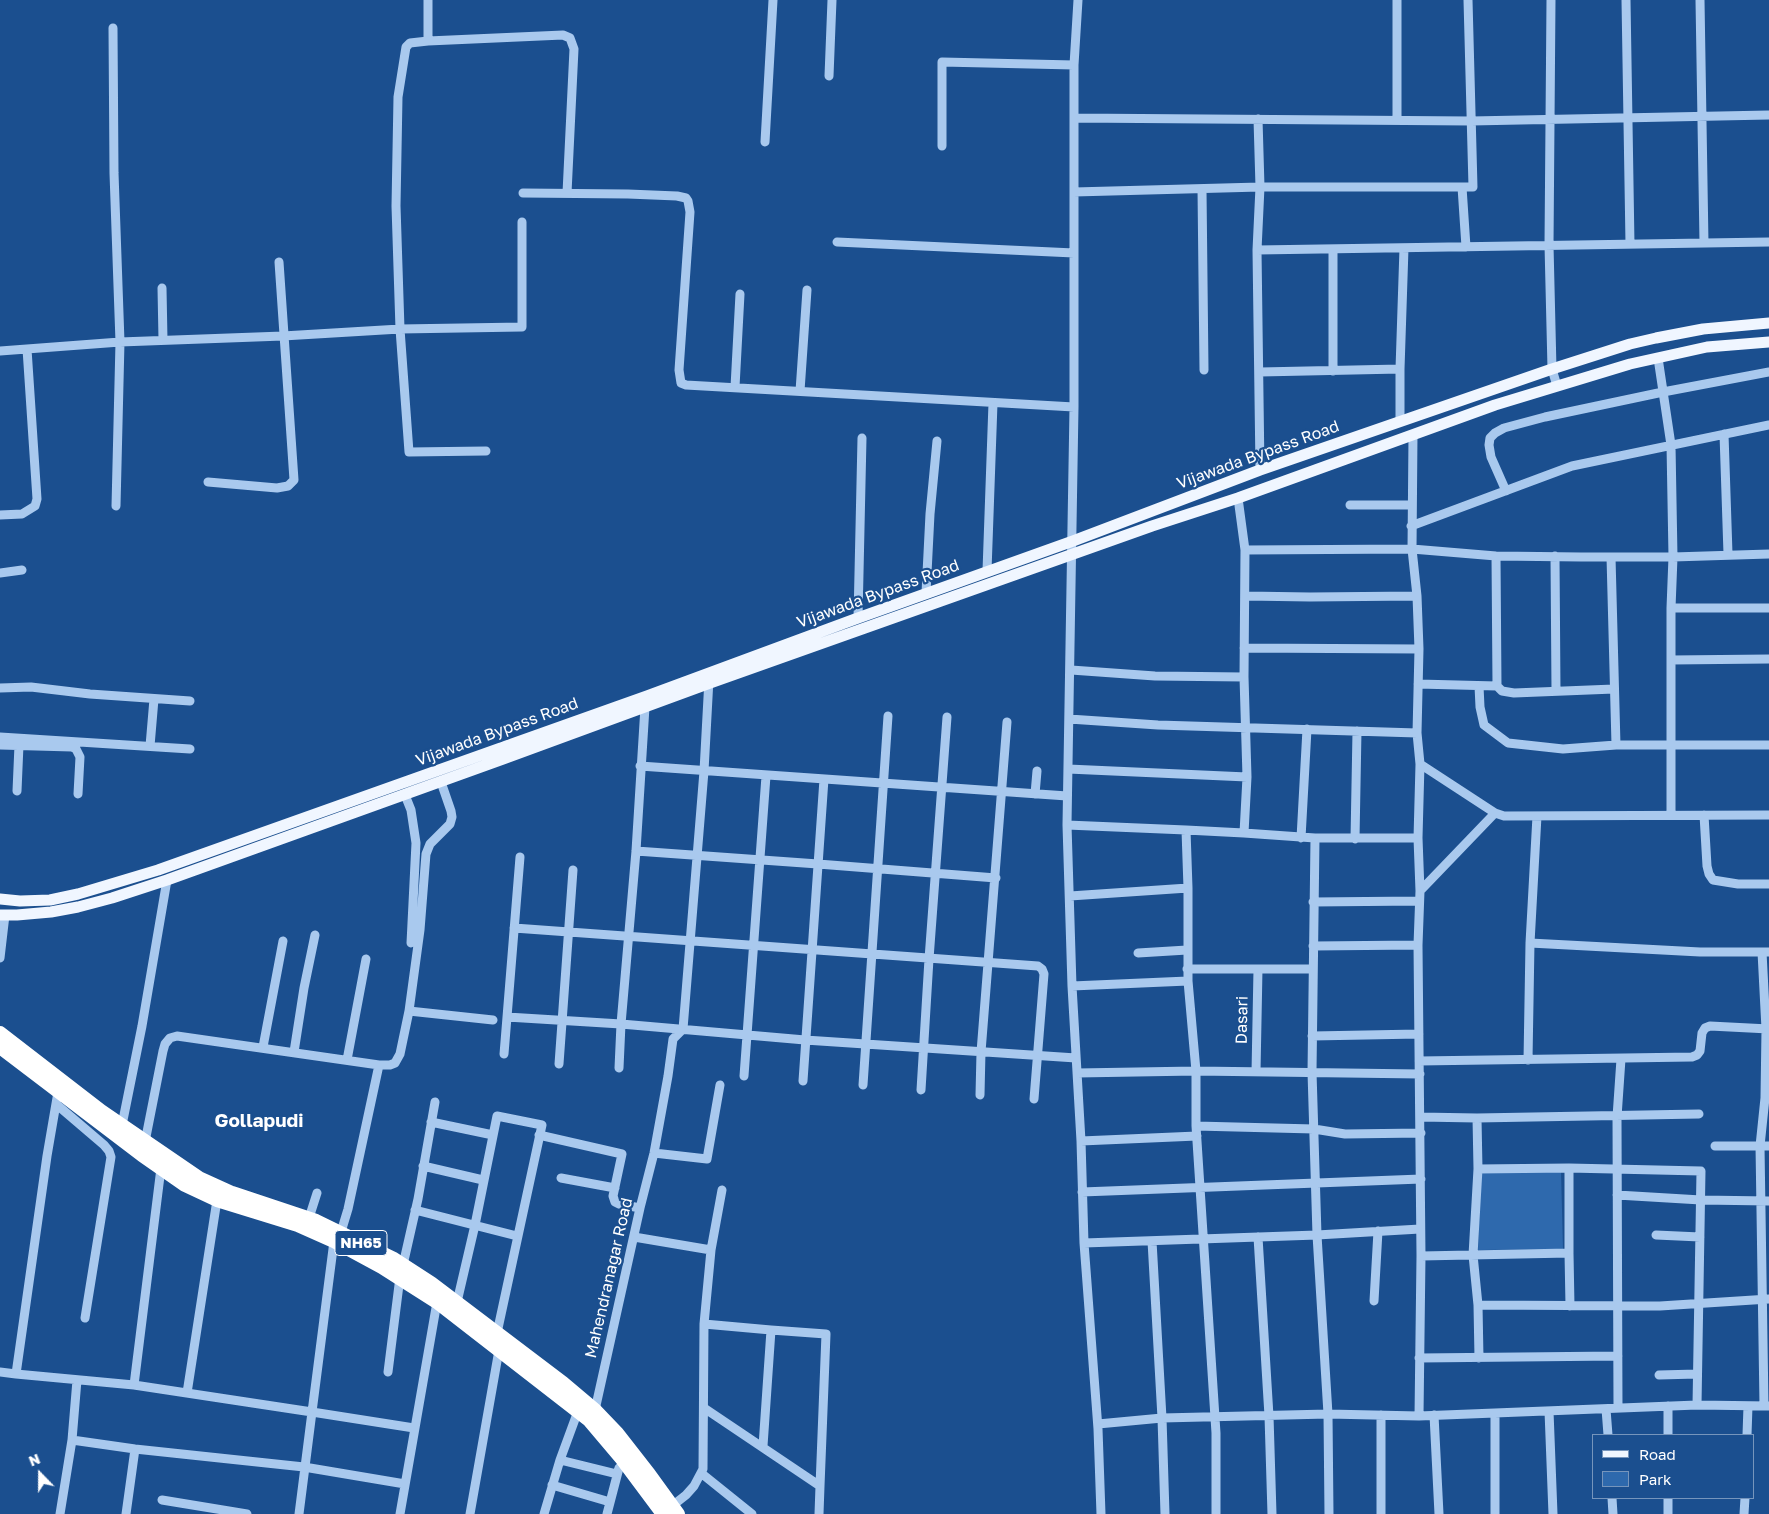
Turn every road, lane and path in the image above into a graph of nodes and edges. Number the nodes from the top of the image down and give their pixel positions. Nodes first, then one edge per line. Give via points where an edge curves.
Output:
1 (428, 0) edge
2 (773, 0) edge
3 (832, 0) edge
4 (1078, 0) edge
5 (1396, 0) edge
6 (1468, 0) edge
7 (1551, 0) edge
8 (1626, 0) edge
9 (1700, 0) edge
10 (113, 28) dead end
11 (428, 41) junction
12 (1074, 65) junction
13 (829, 76) dead end
14 (1769, 115) edge
15 (1702, 116) junction
16 (1074, 118) junction
17 (1628, 118) junction
18 (1258, 119) junction
19 (1550, 119) junction
20 (1397, 120) junction
21 (1471, 121) junction
22 (765, 142) dead end
23 (942, 146) dead end
24 (1260, 187) junction
25 (1462, 187) junction
26 (1202, 189) junction
27 (1074, 192) junction
28 (523, 193) dead end
29 (567, 193) junction
30 (522, 222) dead end
31 (837, 242) dead end
32 (1704, 242) junction
33 (1769, 242) edge
34 (1630, 244) junction
35 (1549, 245) junction
36 (1466, 247) junction
37 (1404, 248) junction
38 (1333, 249) junction
39 (1257, 250) junction
40 (1074, 253) junction
41 (279, 262) dead end
42 (162, 288) dead end
43 (807, 290) dead end
44 (740, 294) dead end
45 (1769, 323) edge
46 (400, 329) junction
47 (283, 336) junction
48 (163, 340) junction
49 (120, 342) junction
50 (1769, 342) edge
51 (27, 348) junction
52 (0, 351) edge
53 (1658, 358) junction
54 (1400, 369) junction
55 (1552, 369) junction
56 (1204, 370) dead end
57 (1333, 371) junction
58 (1260, 372) junction
59 (1769, 372) edge
60 (1558, 386) junction
61 (735, 387) junction
62 (800, 391) junction
63 (1663, 392) junction
64 (994, 403) junction
65 (1074, 407) junction
66 (1400, 421) junction
67 (1769, 424) edge
68 (1724, 434) junction
69 (1413, 435) junction
70 (862, 438) dead end
71 (937, 441) dead end
72 (1671, 445) junction
73 (486, 451) dead end
74 (1260, 470) junction
75 (208, 482) dead end
76 (1506, 490) junction
77 (1238, 498) junction
78 (1350, 505) dead end
79 (1411, 505) junction
80 (116, 506) dead end
81 (0, 515) edge
82 (1411, 526) junction
83 (1072, 541) junction
84 (1245, 550) junction
85 (1412, 550) junction
86 (1728, 554) junction
87 (1769, 554) edge
88 (1072, 555) junction
89 (1496, 556) junction
90 (1555, 556) junction
91 (1611, 556) junction
92 (1673, 557) junction
93 (22, 570) dead end
94 (987, 571) junction
95 (0, 573) edge
96 (926, 593) junction
97 (1246, 596) junction
98 (1417, 596) junction
99 (1671, 608) junction
100 (1769, 608) edge
101 (858, 618) junction
102 (1244, 648) junction
103 (1419, 649) junction
104 (1769, 658) edge
105 (1671, 660) junction
106 (1071, 670) junction
107 (709, 678) junction
108 (1244, 678) junction
109 (1418, 684) junction
110 (1479, 686) junction
111 (1497, 686) junction
112 (0, 688) edge
113 (1614, 689) junction
114 (1556, 691) junction
115 (154, 699) junction
116 (190, 701) dead end
117 (645, 707) junction
118 (888, 716) dead end
119 (947, 717) dead end
120 (1069, 719) junction
121 (1007, 722) dead end
122 (1245, 728) junction
123 (1307, 730) junction
124 (1357, 731) junction
125 (1417, 733) junction
126 (0, 737) edge
127 (0, 745) edge
128 (1616, 745) junction
129 (1671, 745) junction
130 (1769, 745) edge
131 (19, 746) junction
132 (150, 746) junction
133 (190, 749) dead end
134 (1420, 764) junction
135 (640, 766) junction
136 (1068, 769) junction
137 (704, 771) junction
138 (1037, 771) dead end
139 (766, 776) junction
140 (1247, 777) junction
141 (824, 779) junction
142 (441, 782) junction
143 (883, 783) junction
144 (941, 788) junction
145 (17, 791) dead end
146 (1002, 792) junction
147 (78, 794) dead end
148 (1035, 794) junction
149 (405, 795) junction
150 (1067, 796) junction
151 (1495, 813) junction
152 (1704, 815) junction
153 (1769, 815) edge
154 (1536, 816) junction
155 (1671, 816) junction
156 (1067, 826) junction
157 (1186, 830) junction
158 (1244, 833) junction
159 (1301, 838) junction
160 (1315, 838) junction
161 (1418, 838) junction
162 (1355, 839) junction
163 (636, 851) junction
164 (697, 856) junction
165 (520, 857) dead end
166 (760, 861) junction
167 (818, 864) junction
168 (878, 869) junction
169 (573, 870) dead end
170 (935, 874) junction
171 (996, 878) junction
172 (167, 880) junction
173 (1769, 884) edge
174 (1188, 888) junction
175 (1070, 896) junction
176 (1420, 896) junction
177 (0, 899) edge
178 (1313, 902) junction
179 (3, 915) edge
180 (514, 928) junction
181 (568, 932) junction
182 (315, 934) dead end
183 (629, 937) junction
184 (283, 941) dead end
185 (691, 941) junction
186 (411, 943) dead end
187 (1530, 944) junction
188 (754, 945) junction
189 (1418, 945) junction
190 (1313, 946) junction
191 (812, 949) junction
192 (1187, 950) junction
193 (1766, 952) edge
194 (1138, 953) dead end
195 (872, 955) junction
196 (0, 958) edge
197 (366, 959) dead end
198 (928, 959) junction
199 (989, 963) junction
200 (1187, 969) junction
201 (1258, 969) junction
202 (1313, 969) junction
203 (1188, 981) junction
204 (1072, 986) junction
205 (409, 1011) junction
206 (506, 1017) junction
207 (493, 1020) dead end
208 (563, 1020) junction
209 (621, 1024) junction
210 (683, 1029) junction
211 (1768, 1029) edge
212 (0, 1033) edge
213 (1419, 1034) junction
214 (747, 1035) junction
215 (1312, 1036) junction
216 (805, 1040) junction
217 (865, 1044) junction
218 (0, 1046) edge
219 (263, 1047) junction
220 (923, 1047) junction
221 (294, 1052) junction
222 (981, 1052) junction
223 (504, 1054) dead end
224 (1038, 1056) junction
225 (1076, 1058) junction
226 (1621, 1058) junction
227 (347, 1060) junction
228 (1528, 1060) junction
229 (1420, 1061) junction
230 (559, 1064) dead end
231 (379, 1065) junction
232 (618, 1068) dead end
233 (1196, 1072) junction
234 (1256, 1072) junction
235 (1312, 1072) junction
236 (1077, 1073) junction
237 (1420, 1074) junction
238 (744, 1076) dead end
239 (803, 1081) dead end
240 (720, 1085) dead end
241 (863, 1085) dead end
242 (921, 1090) dead end
243 (980, 1095) dead end
244 (57, 1098) junction
245 (1034, 1099) dead end
246 (435, 1102) dead end
247 (1699, 1114) dead end
248 (1420, 1117) junction
249 (1617, 1117) junction
250 (1477, 1118) junction
251 (432, 1122) junction
252 (122, 1126) junction
253 (1196, 1126) junction
254 (1314, 1129) junction
255 (1421, 1133) junction
256 (493, 1135) junction
257 (540, 1135) junction
258 (1197, 1136) junction
259 (1081, 1141) junction
260 (146, 1142) junction
261 (1715, 1146) dead end
262 (1764, 1146) edge
263 (654, 1153) junction
264 (423, 1166) junction
265 (160, 1168) junction
266 (1569, 1168) junction
267 (1478, 1169) junction
268 (1617, 1169) junction
269 (561, 1178) dead end
270 (1421, 1178) junction
271 (483, 1180) junction
272 (1317, 1184) junction
273 (1200, 1186) junction
274 (615, 1188) junction
275 (722, 1190) dead end
276 (1082, 1192) junction
277 (318, 1193) dead end
278 (1618, 1195) junction
279 (218, 1200) junction
280 (1700, 1200) junction
281 (1765, 1201) edge
282 (640, 1208) junction
283 (415, 1210) junction
284 (309, 1218) junction
285 (475, 1225) junction
286 (1420, 1229) junction
287 (1378, 1231) junction
288 (1318, 1235) junction
289 (518, 1236) junction
290 (1656, 1236) dead end
291 (337, 1237) junction
292 (634, 1237) junction
293 (1258, 1237) junction
294 (1700, 1237) junction
295 (1204, 1238) junction
296 (1152, 1241) junction
297 (1084, 1244) junction
298 (711, 1250) junction
299 (1569, 1253) junction
300 (1473, 1254) junction
301 (1421, 1256) junction
302 (402, 1271) junction
303 (1765, 1300) edge
304 (1374, 1301) dead end
305 (437, 1302) junction
306 (457, 1302) junction
307 (1698, 1303) junction
308 (1478, 1305) junction
309 (1570, 1306) junction
310 (1618, 1306) junction
311 (85, 1318) dead end
312 (704, 1324) junction
313 (771, 1330) junction
314 (497, 1333) junction
315 (499, 1350) junction
316 (1618, 1356) junction
317 (1419, 1358) junction
318 (1479, 1358) junction
319 (0, 1372) edge
320 (388, 1372) dead end
321 (16, 1374) junction
322 (1697, 1374) junction
323 (1659, 1375) dead end
324 (77, 1380) junction
325 (134, 1385) junction
326 (187, 1393) junction
327 (1697, 1405) junction
328 (1668, 1406) junction
329 (1748, 1406) junction
330 (1766, 1406) edge
331 (704, 1408) junction
332 (1618, 1408) junction
333 (1606, 1409) junction
334 (594, 1410) junction
335 (578, 1411) junction
336 (1549, 1411) junction
337 (312, 1412) junction
338 (1495, 1413) junction
339 (1328, 1414) junction
340 (1381, 1415) junction
341 (1434, 1415) junction
342 (1269, 1416) junction
343 (1419, 1416) junction
344 (1215, 1417) junction
345 (1162, 1418) junction
346 (1098, 1424) junction
347 (414, 1428) junction
348 (1608, 1434) edge
349 (1668, 1434) edge
350 (1747, 1434) edge
351 (72, 1440) junction
352 (763, 1446) junction
353 (135, 1449) junction
354 (622, 1459) junction
355 (560, 1460) junction
356 (304, 1467) junction
357 (701, 1473) junction
358 (617, 1474) junction
359 (405, 1484) junction
360 (552, 1485) junction
361 (820, 1486) junction
362 (1612, 1499) edge
363 (1668, 1499) edge
364 (1745, 1499) edge
365 (162, 1500) dead end
366 (610, 1502) junction
367 (671, 1511) edge
368 (223, 1512) edge
369 (60, 1514) edge
370 (126, 1514) edge
371 (247, 1514) edge
372 (299, 1514) edge
373 (400, 1514) edge
374 (470, 1514) edge
375 (544, 1514) edge
376 (607, 1514) edge
377 (752, 1514) edge
378 (819, 1514) edge
379 (1101, 1514) edge
380 (1165, 1514) edge
381 (1216, 1514) edge
382 (1272, 1514) edge
383 (1329, 1514) edge
384 (1382, 1514) edge
385 (1438, 1514) edge
386 (1495, 1514) edge
387 (1553, 1514) edge
388 (1613, 1514) edge
389 (1668, 1514) edge
390 (1744, 1514) edge

1 - 11 street
2 - 22 street
3 - 13 street
4 - 12 street
5 - 20 street
6 - 21 street
7 - 19 street
8 - 17 street
9 - 15 street
10 - 49 street
11 - 29 street via 563,35 570,38 574,49
11 - 46 street via 410,43 406,47 398,97 396,206
12 - 16 street
12 - 23 street via 942,62
14 - 15 street
15 - 17 street
15 - 32 street
16 - 18 street
16 - 27 street
17 - 19 street
17 - 34 street
18 - 20 street
18 - 24 street
19 - 21 street
19 - 35 street
20 - 21 street
21 - 25 street via 1473,187
24 - 25 street
24 - 26 street
24 - 39 street
25 - 36 street
26 - 27 street
26 - 56 street
27 - 40 street
28 - 29 street
29 - 61 street via 686,198 690,212 679,378 686,385
30 - 46 street via 522,327
31 - 40 street
32 - 33 street
32 - 34 street
34 - 35 street
35 - 36 street
35 - 55 street
36 - 37 street
37 - 38 street
37 - 54 street
38 - 39 street
38 - 57 street
39 - 58 street
40 - 65 street
41 - 47 street
42 - 48 street
43 - 62 street
44 - 61 street
45 - 55 main road, Vijawada Bypass Road via 1710,328 1656,338
46 - 47 street
46 - 73 street via 409,452
47 - 48 street
47 - 75 street via 294,480 288,486 277,488
48 - 49 street
49 - 51 street
49 - 80 street
50 - 53 main road, Vijawada Bypass Road via 1707,348
51 - 52 street
51 - 81 street via 38,499 35,506 22,514
53 - 60 main road, Vijawada Bypass Road
53 - 63 street
54 - 57 street
54 - 66 street
55 - 60 street
55 - 66 main road, Vijawada Bypass Road
57 - 58 street
58 - 74 street
59 - 63 street
60 - 69 main road, Vijawada Bypass Road
61 - 62 street
62 - 64 street
63 - 72 street
63 - 76 street via 1545,417 1495,433 1490,438 1491,457
64 - 65 street
64 - 94 street
65 - 83 street
66 - 74 main road, Vijawada Bypass Road
67 - 68 street
68 - 72 street
68 - 86 street
69 - 77 main road, Vijawada Bypass Road
69 - 79 street
70 - 101 street
71 - 96 street
72 - 76 street via 1572,466
72 - 92 street
74 - 83 main road, Vijawada Bypass Road
76 - 82 street
77 - 84 street
77 - 88 main road, Vijawada Bypass Road
78 - 79 street
79 - 82 street
82 - 85 street
83 - 88 street
83 - 94 main road, Vijawada Bypass Road
84 - 85 street
84 - 97 street
85 - 89 street
85 - 98 street
86 - 87 street
86 - 92 street
88 - 106 street
88 - 107 main road, Vijawada Bypass Road
89 - 90 street
89 - 111 street
90 - 91 street
90 - 114 street
91 - 92 street
91 - 113 street
92 - 99 street
93 - 95 street
94 - 96 main road, Vijawada Bypass Road
96 - 101 main road, Vijawada Bypass Road
97 - 98 street
97 - 102 street
98 - 103 street
99 - 100 street
99 - 105 street
101 - 107 main road, Vijawada Bypass Road
102 - 103 street
102 - 108 street
103 - 109 street
104 - 105 street
105 - 129 street
106 - 108 street
106 - 120 street
107 - 117 main road, Vijawada Bypass Road
107 - 137 street
107 - 177 main road, Vijawada Bypass Road via 158,870 50,900
108 - 122 street
109 - 110 street
109 - 125 street
110 - 111 street
110 - 128 street via 1484,725 1508,743 1563,749
111 - 114 street via 1508,692
112 - 115 street via 31,687
113 - 114 street
113 - 128 street
115 - 116 street
115 - 132 street
117 - 135 street
117 - 142 main road, Vijawada Bypass Road
118 - 143 street
119 - 144 street
120 - 122 street
120 - 136 street
121 - 146 street
122 - 123 street
122 - 140 street
123 - 124 street
123 - 159 street
124 - 125 street
124 - 162 street
125 - 134 street
126 - 132 street
127 - 131 street
128 - 129 street
129 - 130 street
129 - 155 street
131 - 145 street
131 - 147 street via 76,749 80,757
132 - 133 street
134 - 151 street
134 - 161 street
135 - 137 street
135 - 163 street
136 - 140 street
136 - 150 street
137 - 139 street
137 - 164 street
138 - 148 street
139 - 141 street
139 - 166 street
140 - 158 street
141 - 143 street
141 - 167 street
142 - 149 main road, Vijawada Bypass Road
142 - 205 street via 451,811 450,824 430,844 426,854
143 - 144 street
143 - 168 street
144 - 146 street
144 - 170 street
146 - 148 street
146 - 171 street
148 - 150 street
149 - 172 main road, Vijawada Bypass Road
149 - 186 street via 416,843
150 - 156 street
151 - 154 street
151 - 176 street
152 - 153 street
152 - 155 street
152 - 173 street via 1707,866 1713,880
154 - 155 street
154 - 187 street
156 - 157 street
156 - 175 street
157 - 158 street
157 - 174 street
158 - 159 street
159 - 160 street
160 - 162 street
160 - 178 street
161 - 162 street
161 - 176 street
163 - 164 street
163 - 183 street
164 - 166 street
164 - 185 street
165 - 180 street
166 - 167 street
166 - 188 street
167 - 168 street
167 - 191 street
168 - 170 street
168 - 195 street
169 - 181 street
170 - 171 street
170 - 198 street
171 - 199 street
172 - 179 main road, Vijawada Bypass Road via 78,907
172 - 252 street
174 - 175 street
174 - 192 street
175 - 204 street
176 - 178 street
176 - 189 street
178 - 190 street
179 - 196 street
180 - 181 street
180 - 206 street
181 - 183 street
181 - 208 street
182 - 221 street
183 - 185 street
183 - 209 street
184 - 219 street
185 - 188 street
185 - 210 street
187 - 193 street
187 - 228 street
188 - 191 street
188 - 214 street
189 - 190 street
189 - 213 street
190 - 202 street
191 - 195 street
191 - 216 street
192 - 194 street
192 - 200 street
193 - 211 street
195 - 198 street
195 - 217 street
197 - 227 street
198 - 199 street
198 - 220 street
199 - 222 street
199 - 224 street via 1038,966 1042,969
200 - 201 street
200 - 203 street
201 - 202 street
201 - 234 street, Dasari
202 - 215 street
203 - 204 street
203 - 233 street
204 - 225 street
205 - 207 street
205 - 231 street via 396,1063
206 - 208 street
206 - 223 street
208 - 209 street
208 - 230 street
209 - 210 street
209 - 232 street
210 - 214 street
210 - 263 street, Mahendranagar Road via 673,1039
211 - 226 street via 1710,1026 1702,1033 1700,1051 1692,1057
211 - 262 street
212 - 252 highway, NH65
213 - 215 street
213 - 229 street
214 - 216 street
214 - 238 street
215 - 235 street
216 - 217 street
216 - 239 street
217 - 220 street
217 - 241 street
218 - 244 highway, NH65
219 - 221 street
219 - 260 street via 177,1036 170,1038 163,1051
220 - 222 street
220 - 242 street
221 - 227 street
222 - 224 street
222 - 243 street
224 - 225 street
224 - 245 street
225 - 236 street
226 - 228 street
226 - 249 street
227 - 231 street
228 - 229 street
229 - 237 street
231 - 291 street via 348,1209
233 - 234 street
233 - 236 street
233 - 253 street
234 - 235 street
235 - 237 street
235 - 254 street
236 - 259 street
237 - 248 street
240 - 263 street via 706,1159
244 - 265 highway, NH65
244 - 311 street via 104,1145 111,1157
244 - 321 street
246 - 251 street
247 - 249 street
248 - 250 street
248 - 255 street
249 - 250 street
249 - 268 street
250 - 267 street
251 - 256 street
251 - 264 street
252 - 260 highway, NH65
253 - 254 street
253 - 258 street
254 - 255 street via 1345,1134
254 - 272 street
255 - 270 street
256 - 257 street via 497,1116 542,1125
256 - 271 street
257 - 274 street via 622,1154
257 - 289 street
258 - 259 street
258 - 273 street
259 - 276 street
260 - 284 highway, NH65 via 199,1178 232,1193
261 - 262 street
262 - 281 street
263 - 282 street, Mahendranagar Road
264 - 271 street
264 - 283 street
265 - 279 highway, NH65 via 185,1185
265 - 325 street
266 - 267 street
266 - 268 street
266 - 299 street
267 - 300 street
268 - 278 street
268 - 280 street via 1701,1170
269 - 274 street
270 - 272 street
270 - 286 street
271 - 285 street
272 - 273 street
272 - 288 street
273 - 276 street
273 - 295 street
274 - 282 street via 615,1202
275 - 298 street
276 - 297 street
277 - 284 street
278 - 280 street
278 - 310 street
279 - 291 highway, NH65
279 - 326 street
280 - 281 street
280 - 294 street
281 - 303 street
282 - 292 street, Mahendranagar Road
283 - 285 street
283 - 302 street
284 - 291 highway, NH65
285 - 289 street
285 - 306 street
286 - 287 street
286 - 301 street
287 - 288 street
287 - 304 street
288 - 293 street
288 - 339 street
289 - 314 street
290 - 294 street
291 - 302 highway, NH65
291 - 337 street
292 - 298 street
292 - 334 street, Mahendranagar Road
293 - 295 street
293 - 342 street
294 - 307 street
295 - 296 street
295 - 344 street
296 - 297 street
296 - 345 street
297 - 346 street
298 - 312 street
299 - 300 street
299 - 309 street
300 - 301 street
300 - 308 street
301 - 317 street
302 - 305 highway, NH65
302 - 306 highway, NH65
302 - 320 street
303 - 307 street
303 - 330 street
305 - 315 highway, NH65
305 - 347 street
306 - 314 highway, NH65
307 - 310 street
307 - 322 street
308 - 309 street
308 - 318 street
309 - 310 street
310 - 316 street
312 - 313 street
312 - 331 street
313 - 352 street
313 - 361 street via 826,1334
314 - 334 highway, NH65
315 - 335 highway, NH65
315 - 374 street
316 - 318 street
316 - 332 street
317 - 318 street
317 - 343 street
319 - 321 street
321 - 324 street
322 - 323 street
322 - 327 street
324 - 325 street
324 - 351 street
325 - 326 street
326 - 337 street
327 - 328 street
327 - 329 street
328 - 332 street
328 - 349 street
329 - 330 street
329 - 350 street
331 - 352 street
331 - 357 street
332 - 333 street
333 - 336 street
333 - 348 street
334 - 367 highway, NH65 via 649,1474
335 - 354 highway, NH65
335 - 355 street
336 - 338 street
336 - 387 street
337 - 347 street
337 - 356 street
338 - 341 street
338 - 386 street
339 - 340 street
339 - 342 street
339 - 383 street
340 - 343 street
340 - 384 street
341 - 343 street
341 - 385 street
342 - 344 street
342 - 382 street
344 - 345 street
344 - 381 street
345 - 346 street
345 - 380 street
346 - 379 street
347 - 359 street
351 - 353 street
351 - 369 street
352 - 361 street
353 - 356 street
353 - 370 street
354 - 358 street
354 - 367 highway, NH65
355 - 358 street
355 - 360 street
356 - 359 street
356 - 372 street
357 - 367 street
357 - 377 street
358 - 366 street
359 - 373 street
360 - 366 street
360 - 375 street
361 - 378 street
362 - 388 street
363 - 389 street
364 - 390 street
365 - 368 street
366 - 376 street
368 - 371 street

